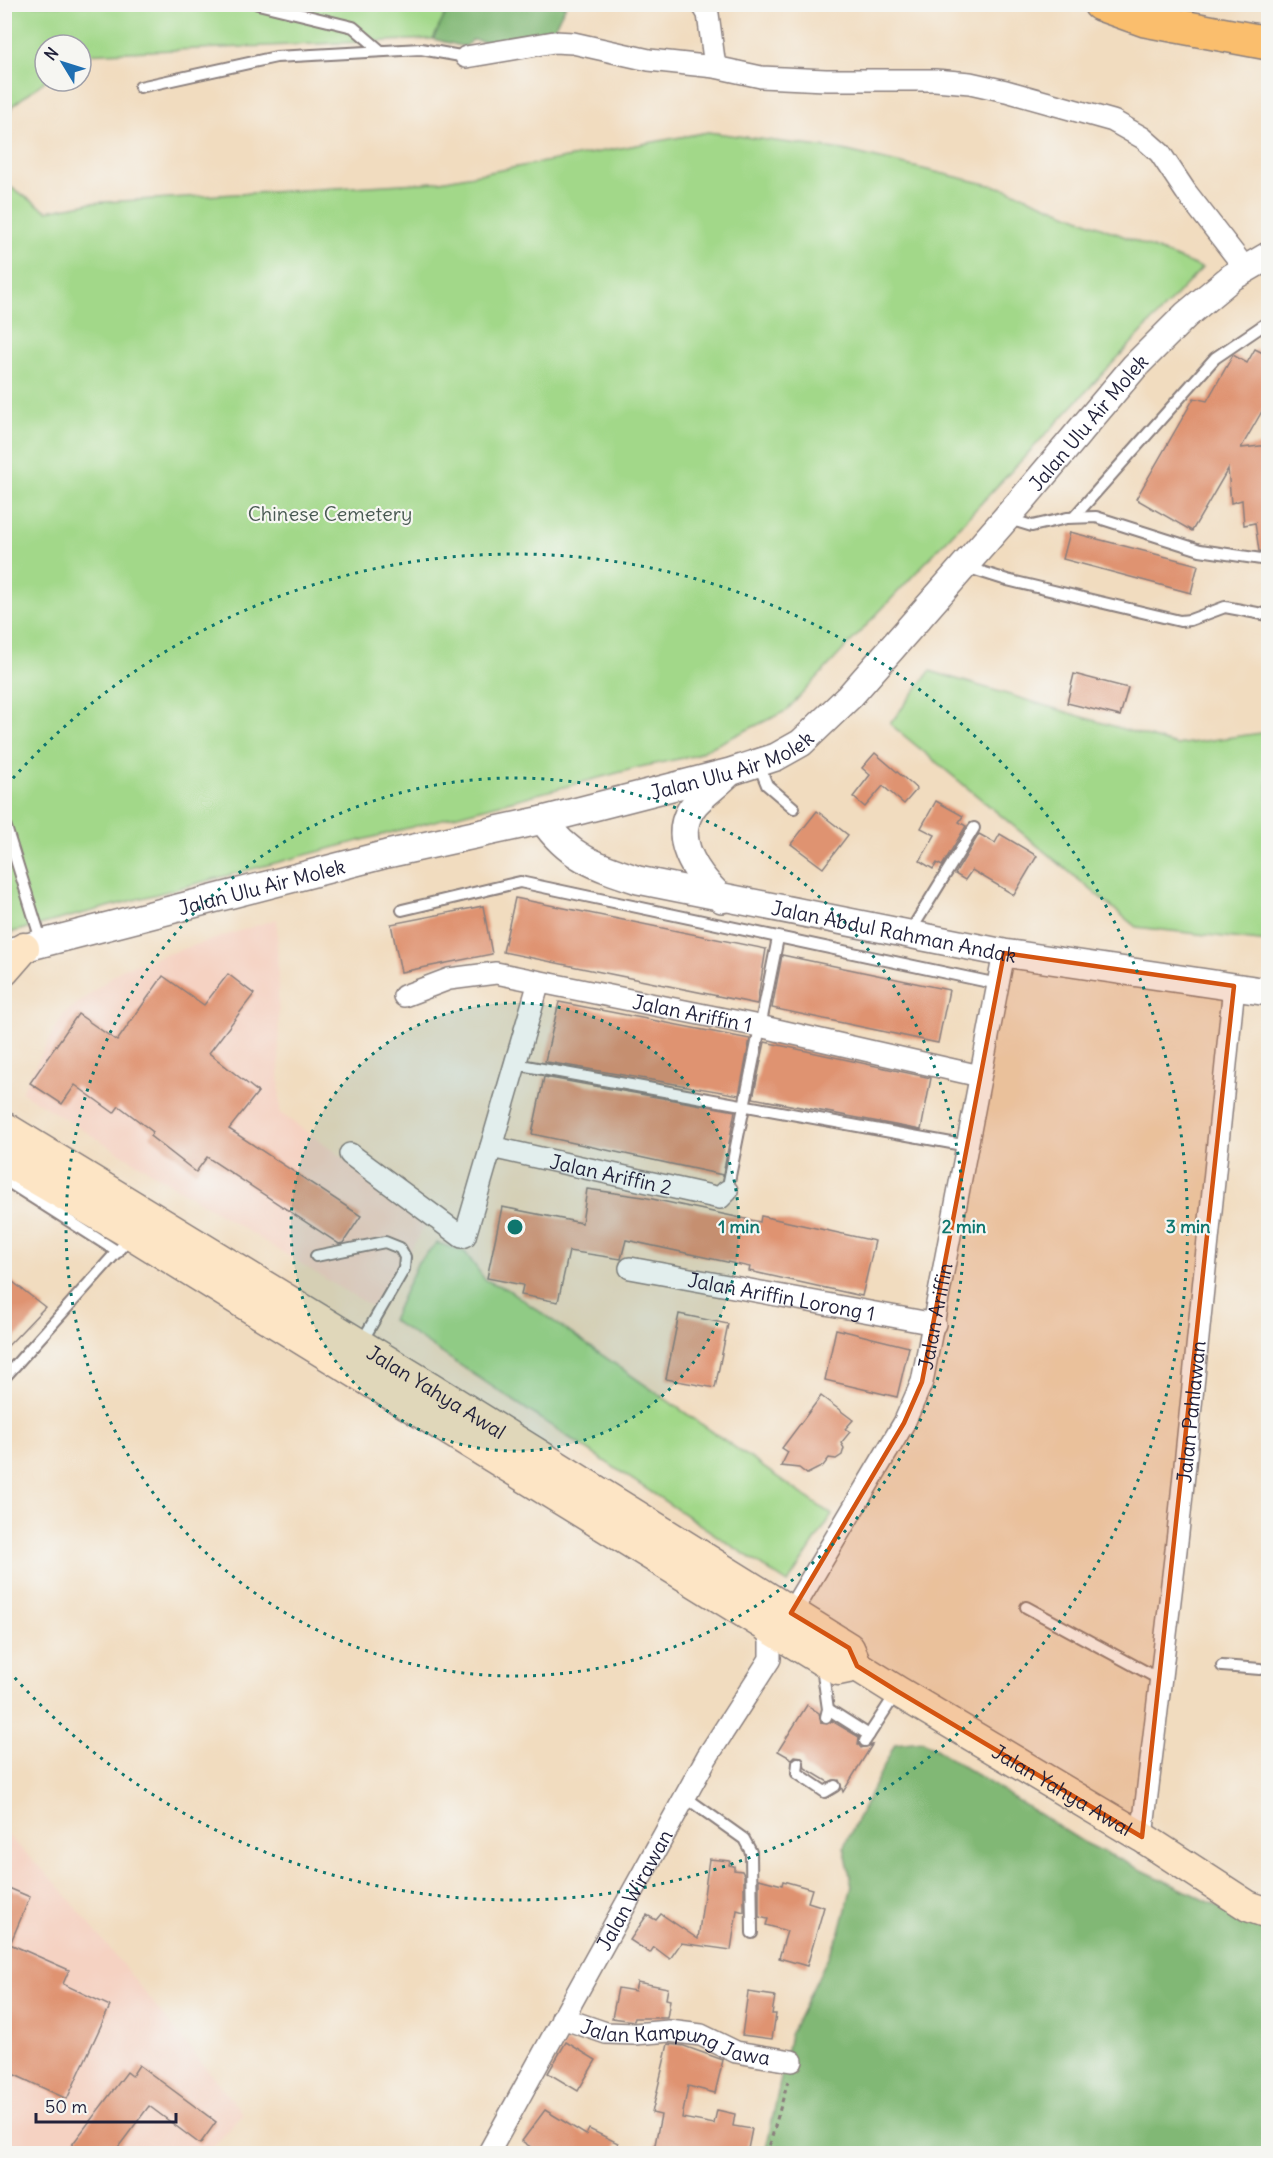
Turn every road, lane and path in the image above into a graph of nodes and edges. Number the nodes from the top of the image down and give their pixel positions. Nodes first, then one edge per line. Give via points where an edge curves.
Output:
1 (258, 4) edge
2 (702, 4) edge
3 (1100, 4) edge
4 (1269, 43) edge
5 (381, 51) junction
6 (466, 57) joint
7 (715, 68) junction
8 (140, 87) dead end
9 (1257, 262) edge
10 (1269, 322) edge
11 (1074, 517) junction
12 (1006, 518) junction
13 (1269, 560) edge
14 (963, 566) junction
15 (1269, 615) edge
16 (758, 763) junction
17 (730, 772) junction
18 (794, 808) dead end
19 (543, 820) junction
20 (4, 821) edge
21 (974, 828) dead end
22 (722, 899) junction
23 (402, 910) dead end
24 (908, 935) junction
25 (778, 938) junction
26 (24, 948) edge
27 (1004, 954) junction
28 (4, 971) edge
29 (539, 982) junction
30 (998, 984) junction
31 (1234, 986) junction
32 (1269, 992) edge
33 (404, 996) dead end
34 (759, 1026) junction
35 (514, 1064) junction
36 (980, 1076) junction
37 (744, 1106) junction
38 (4, 1127) edge
39 (968, 1146) junction
40 (491, 1148) junction
41 (350, 1154) dead end
42 (8, 1172) edge
43 (727, 1191) joint
44 (121, 1249) junction
45 (316, 1256) dead end
46 (630, 1269) dead end
47 (935, 1324) junction
48 (360, 1345) junction
49 (4, 1378) edge
50 (1026, 1607) dead end
51 (779, 1620) junction
52 (815, 1656) junction
53 (770, 1659) junction
54 (857, 1666) junction
55 (1222, 1666) dead end
56 (1260, 1670) dead end
57 (1161, 1680) junction
58 (897, 1691) junction
59 (798, 1763) dead end
60 (835, 1786) dead end
61 (685, 1797) junction
62 (1142, 1837) junction
63 (1269, 1913) edge
64 (752, 1934) dead end
65 (562, 2018) junction
66 (792, 2061) joint
67 (488, 2154) edge
68 (767, 2154) edge

1 - 5 lane via 353,27
2 - 7 street via 708,14
3 - 4 highway via 1145,20
5 - 6 lane via 435,50
5 - 8 lane via 276,57
6 - 7 street via 554,42
7 - 9 street via 772,77 970,83 1113,121 1160,153 1186,192
9 - 12 street, Jalan Ulu Air Molek via 1186,315 1134,366
10 - 11 lane via 1215,358
11 - 12 lane via 1032,526
11 - 13 lane via 1096,517 1200,550
12 - 14 street, Jalan Ulu Air Molek
14 - 15 lane via 1180,621 1225,607
14 - 16 street, Jalan Ulu Air Molek via 849,697 817,728 801,743
16 - 17 street, Jalan Ulu Air Molek
16 - 18 lane via 766,785
17 - 19 street, Jalan Ulu Air Molek
17 - 22 street via 695,805 685,821 685,847 693,864 704,882
19 - 22 street, Jalan Abdul Rahman Andak via 558,841 594,866
19 - 26 street, Jalan Ulu Air Molek via 387,854
20 - 26 lane
21 - 24 lane
22 - 24 street, Jalan Abdul Rahman Andak
23 - 25 lane via 520,882
24 - 27 street, Jalan Abdul Rahman Andak
25 - 30 lane
25 - 34 lane
26 - 28 main road
27 - 30 street, Jalan Ariffin
27 - 31 street, Jalan Abdul Rahman Andak
29 - 33 street, Jalan Ariffin 1 via 496,973 449,979
29 - 34 street, Jalan Ariffin 1
29 - 35 street
30 - 36 street, Jalan Ariffin
31 - 32 street, Jalan Abdul Rahman Andak
31 - 57 street, Jalan Pahlawan
34 - 36 street, Jalan Ariffin 1
34 - 37 lane
35 - 37 lane
35 - 40 street
36 - 39 street, Jalan Ariffin
37 - 39 lane
37 - 43 lane
38 - 48 main road, Jalan Yahya Awal
39 - 47 street, Jalan Ariffin
40 - 41 street via 467,1233 462,1237
40 - 43 street, Jalan Ariffin 2 via 720,1198
42 - 44 main road, Jalan Yahya Awal
44 - 49 lane
44 - 51 main road, Jalan Yahya Awal
45 - 48 lane via 385,1242 400,1248 405,1257 404,1269
46 - 47 street, Jalan Ariffin Lorong 1
47 - 51 street, Jalan Ariffin via 922,1382 903,1423
48 - 51 main road, Jalan Yahya Awal
50 - 57 lane
51 - 52 main road, Jalan Yahya Awal
51 - 53 street via 770,1641
51 - 54 main road, Jalan Yahya Awal via 849,1648
52 - 53 street via 787,1654
52 - 54 main road, Jalan Yahya Awal via 838,1670
52 - 58 lane via 827,1713 867,1738
53 - 61 street, Jalan Wirawan
54 - 58 main road, Jalan Yahya Awal
55 - 56 lane
57 - 62 street, Jalan Pahlawan
58 - 62 main road, Jalan Yahya Awal
59 - 60 lane via 797,1773 825,1792
61 - 64 lane via 744,1839 752,1852
61 - 65 street, Jalan Wirawan
62 - 63 main road, Jalan Yahya Awal via 1248,1906
65 - 66 street, Jalan Kampung Jawa via 606,2033 669,2031 701,2035 736,2052
65 - 67 street, Jalan Wirawan
66 - 68 path

